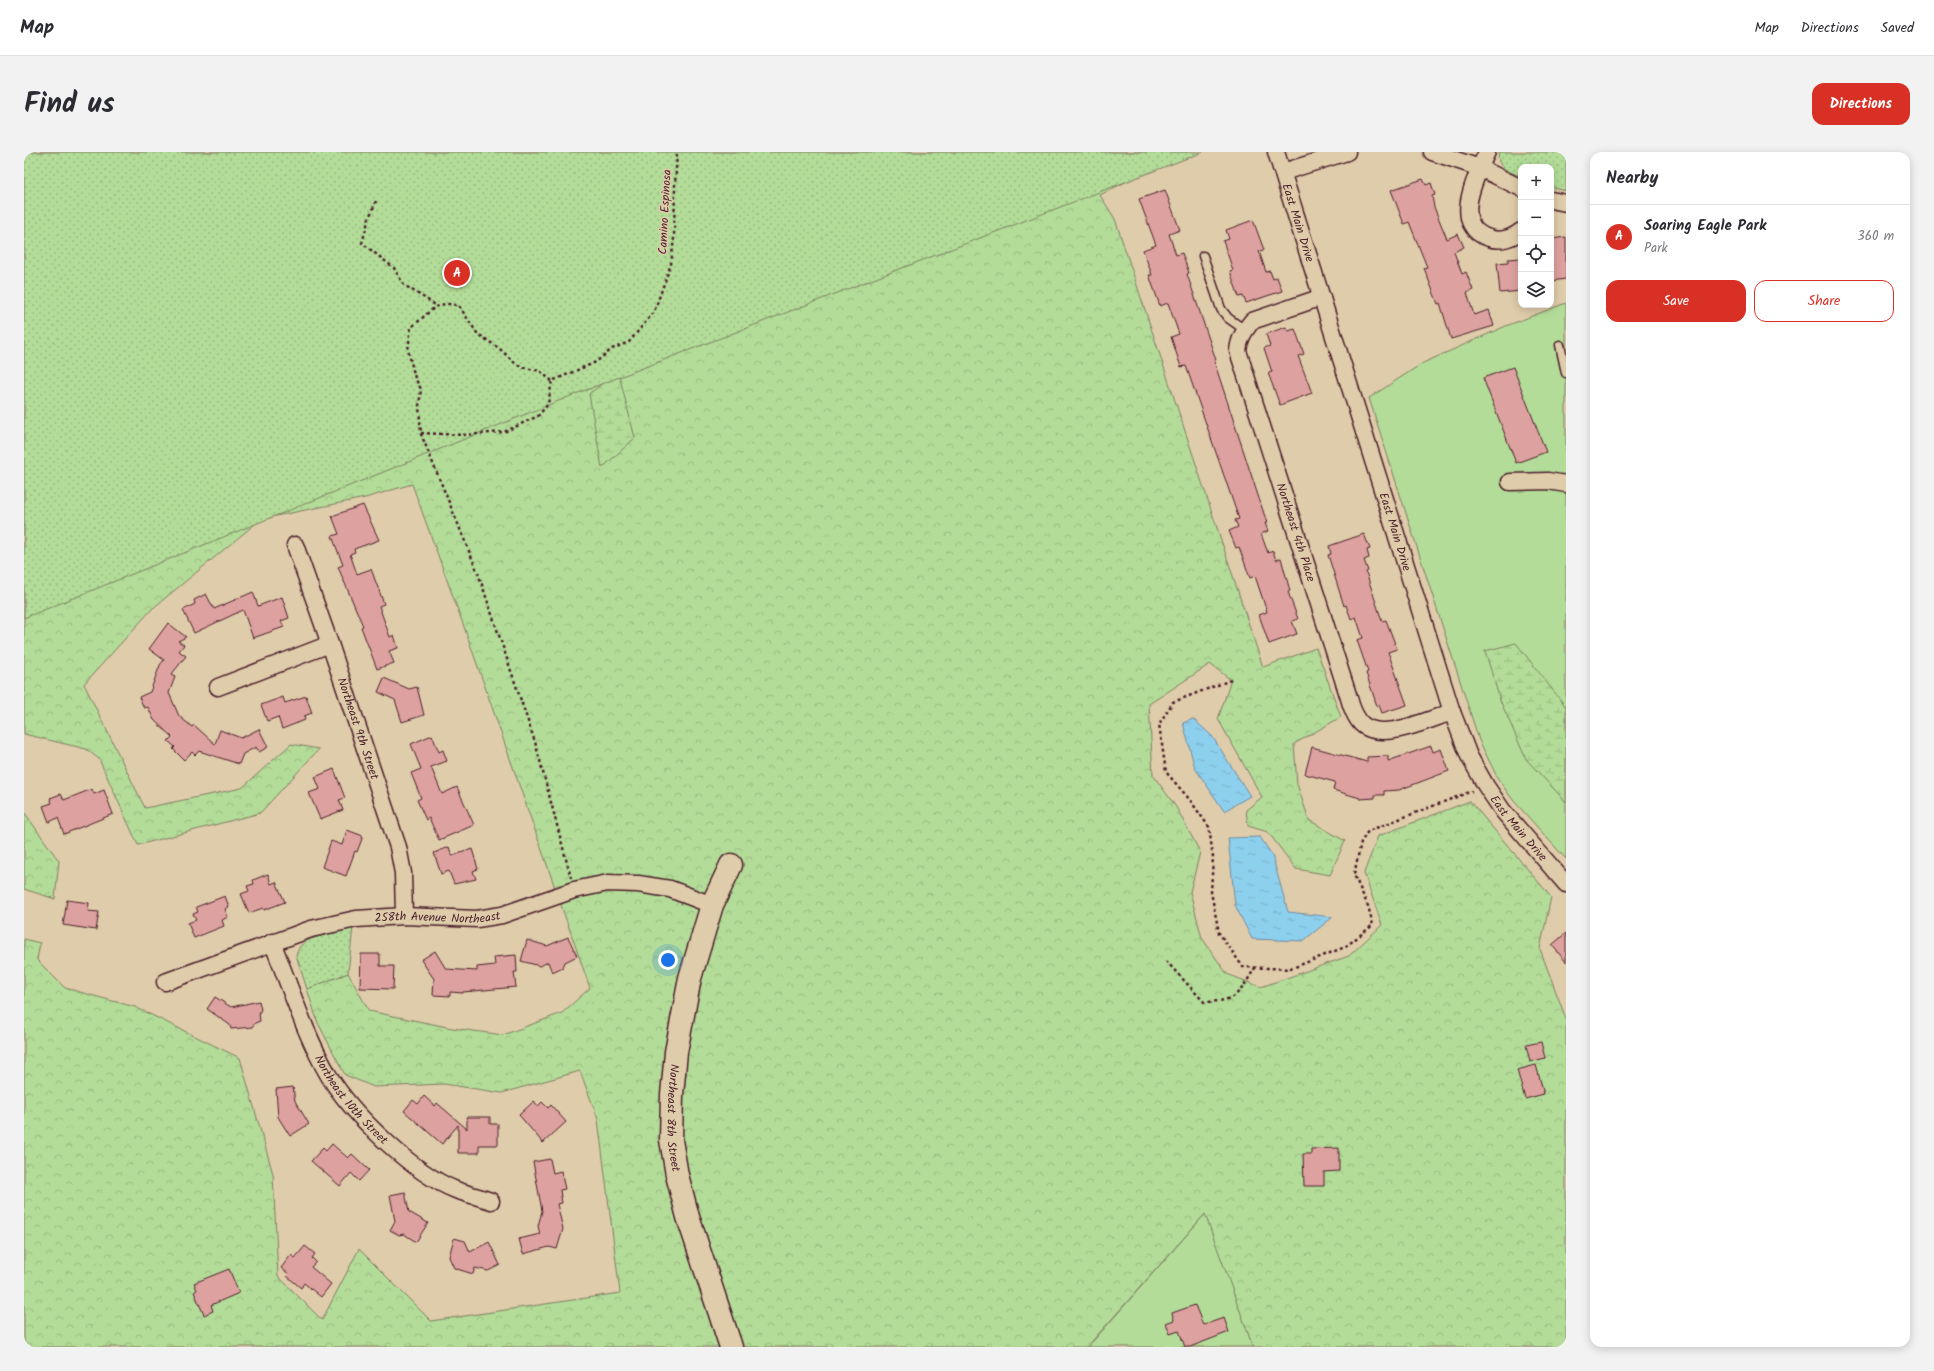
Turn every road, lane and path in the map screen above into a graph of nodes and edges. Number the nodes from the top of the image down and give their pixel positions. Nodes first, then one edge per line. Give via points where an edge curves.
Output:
1 (677, 152) edge
2 (1276, 152) edge
3 (1347, 152) edge
4 (1432, 152) edge
5 (1487, 152) edge
6 (1480, 168) junction
7 (1283, 172) junction
8 (1518, 187) edge
9 (376, 201) dead end
10 (1554, 201) edge
11 (1566, 203) edge
12 (1518, 232) edge
13 (1203, 256) dead end
14 (1322, 297) junction
15 (438, 307) junction
16 (1245, 330) junction
17 (1560, 345) dead end
18 (1566, 373) edge
19 (552, 381) junction
20 (421, 434) junction
21 (1510, 482) dead end
22 (1566, 484) edge
23 (295, 545) dead end
24 (330, 644) junction
25 (1231, 680) dead end
26 (218, 687) dead end
27 (1452, 712) junction
28 (1486, 786) junction
29 (731, 865) dead end
30 (1566, 884) edge
31 (574, 890) junction
32 (712, 905) junction
33 (404, 916) junction
34 (272, 942) junction
35 (1166, 961) dead end
36 (1255, 968) junction
37 (165, 982) dead end
38 (491, 1201) dead end
39 (732, 1347) edge

1 - 19 path, Camino Espinosa via 671,264 654,312 629,342 612,349 596,362
2 - 7 street, East Main Drive
3 - 7 street
4 - 6 street
5 - 6 street
6 - 8 street
6 - 12 street via 1468,205 1471,223 1477,232 1493,240 1504,239
7 - 14 street, East Main Drive
9 - 15 path via 368,218 362,243 394,268 404,285
10 - 11 street
13 - 16 lane via 1221,309 1228,318
14 - 16 street via 1261,317 1252,321
14 - 27 street, East Main Drive
15 - 19 path via 445,303 459,306 477,333 515,363 540,370
15 - 20 path via 429,311 420,322 411,327 410,333 408,350 421,389
16 - 27 street, Northeast 4th Place via 1239,342 1238,352 1353,712 1359,722 1368,729 1379,732 1392,731
17 - 18 lane
19 - 20 path via 548,404 538,416 504,432 463,435
20 - 31 path via 478,573 530,728
21 - 22 street via 1548,481
23 - 24 street, Northeast 9th Street
24 - 26 street
24 - 33 street, Northeast 9th Street via 398,846 403,873
25 - 36 path via 1172,702 1159,724 1166,772 1209,827 1213,857 1211,892 1219,933 1243,967
27 - 28 street, East Main Drive via 1469,756
28 - 30 street, East Main Drive via 1502,811
28 - 36 path via 1368,831 1362,842 1354,875 1368,906 1373,925 1345,947 1290,969
29 - 32 street, Northeast 8th Street
31 - 32 street, 258th Avenue Northeast via 608,883 638,884 670,888
31 - 33 street, 258th Avenue Northeast via 502,916 477,919
32 - 39 street, Northeast 8th Street via 690,978 676,1052 671,1140 688,1217
33 - 34 street, 258th Avenue Northeast via 356,919 311,929
34 - 37 street, 258th Avenue Northeast
34 - 38 street, Northeast 10th Street via 308,1032 329,1076 350,1105 384,1141 428,1175 455,1190
35 - 36 path via 1204,1002 1224,1002 1239,992

